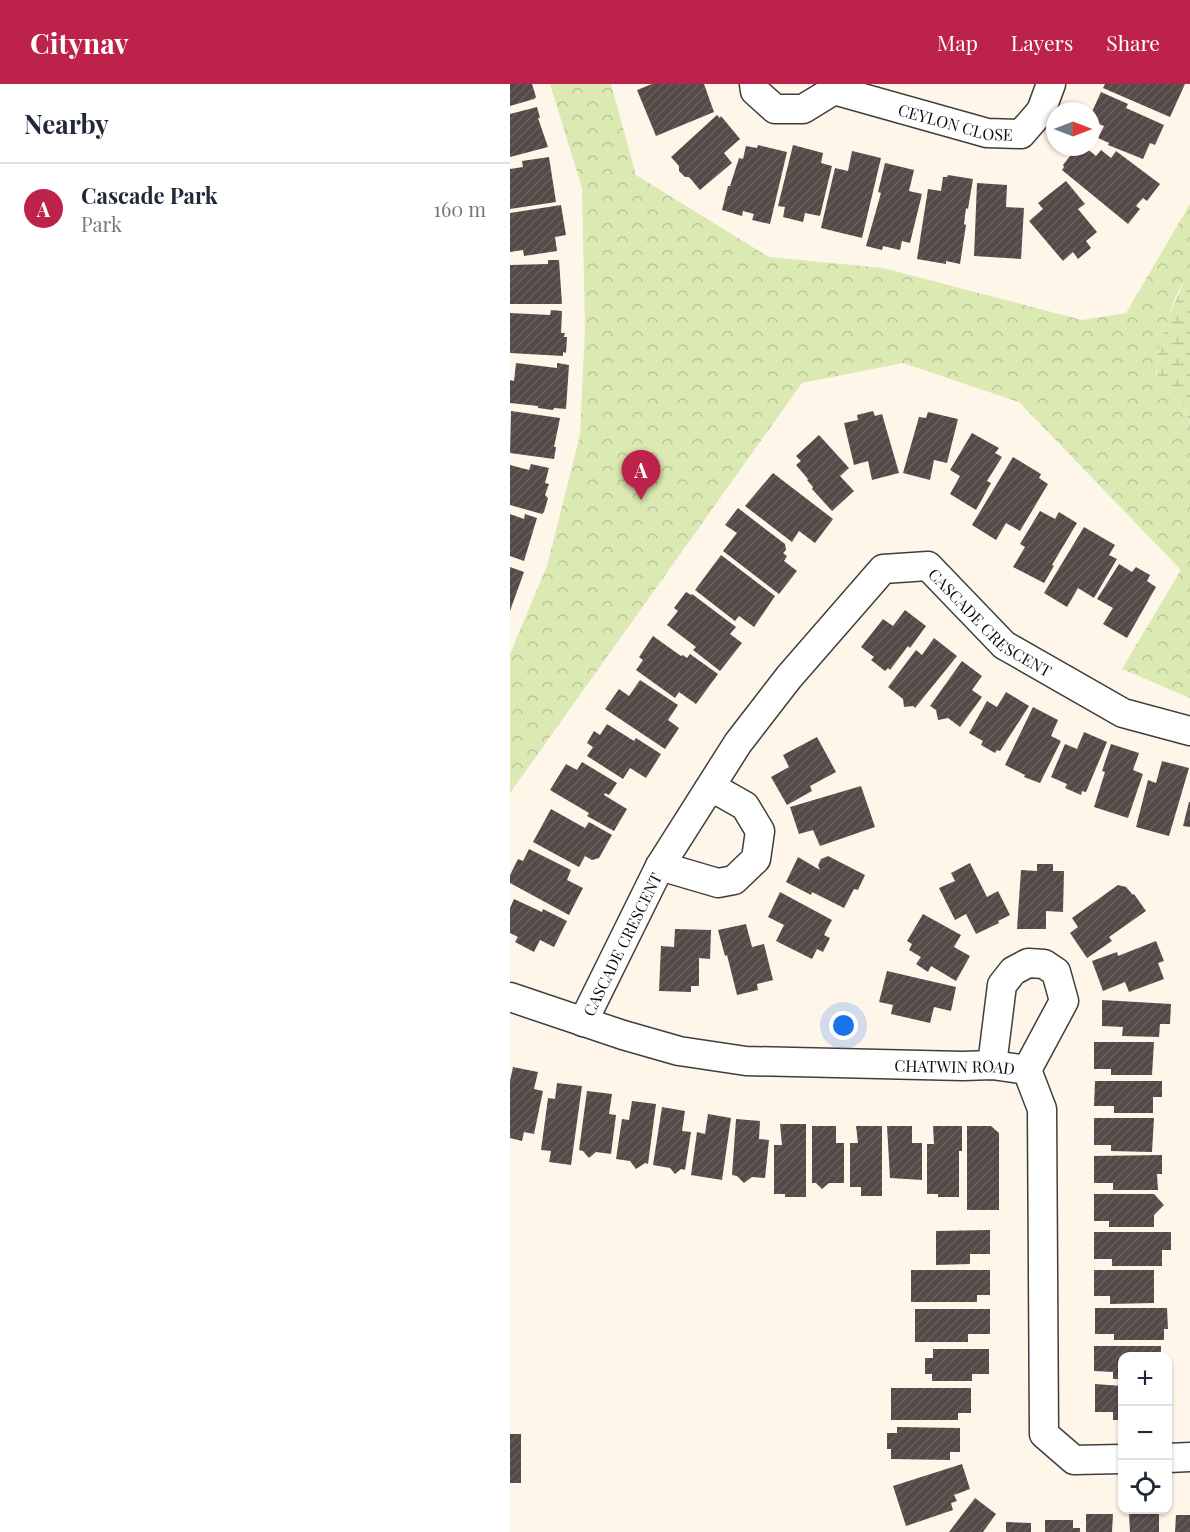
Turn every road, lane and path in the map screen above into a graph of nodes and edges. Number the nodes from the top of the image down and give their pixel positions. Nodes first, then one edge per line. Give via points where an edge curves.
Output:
1 (754, 84) edge
2 (1052, 84) edge
3 (833, 87) edge
4 (1190, 731) edge
5 (709, 789) junction
6 (660, 866) junction
7 (510, 997) edge
8 (583, 1022) junction
9 (992, 1065) junction
10 (1027, 1070) junction
11 (1190, 1457) edge
12 (1172, 1458) edge
13 (1118, 1459) edge

1 - 3 street, CEYLON CLOSE via 755,91 776,109 802,109
2 - 3 street, CEYLON CLOSE via 1041,111 1021,135 987,133
4 - 5 street, CASCADE CRESCENT via 1123,714 1004,645 928,566 883,569 789,677 738,743
5 - 6 street, CASCADE CRESCENT
5 - 6 street, CASCADE CRESCENT via 745,806 759,831 756,860 734,880 718,883
6 - 8 street, CASCADE CRESCENT
7 - 8 street, CHATWIN ROAD
8 - 9 street, CHATWIN ROAD via 679,1051 746,1060
9 - 10 street, CHATWIN ROAD
9 - 10 street via 1002,985 1013,971 1028,963 1044,964 1056,972 1064,1001
10 - 13 street, CHATWIN ROAD via 1042,1109 1044,1434 1074,1460
11 - 12 street

